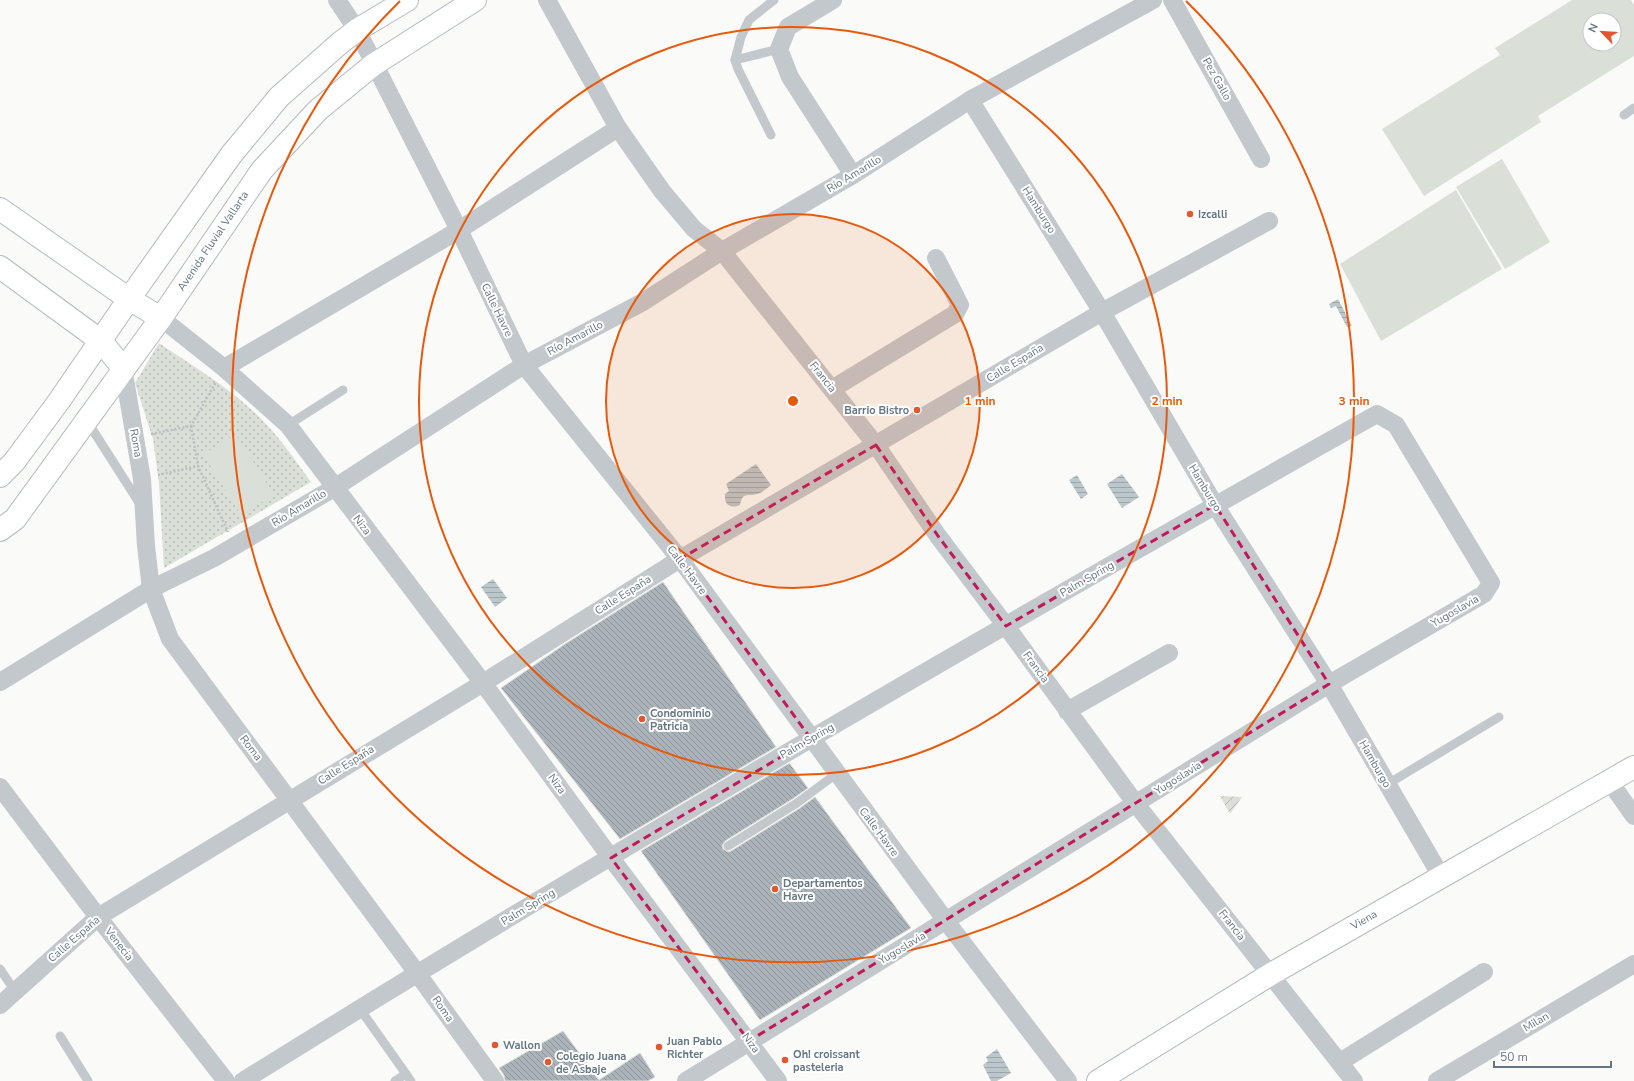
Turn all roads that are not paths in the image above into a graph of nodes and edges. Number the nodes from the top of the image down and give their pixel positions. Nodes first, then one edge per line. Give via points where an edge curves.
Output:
1 (337, 0) edge
2 (407, 0) edge
3 (475, 0) edge
4 (546, 0) edge
5 (774, 0) edge
6 (833, 0) edge
7 (1153, 0) edge
8 (1172, 0) edge
9 (357, 30) junction
10 (779, 49) junction
11 (735, 60) junction
12 (374, 64) junction
13 (970, 100) junction
14 (1634, 108) edge
15 (1624, 115) dead end
16 (618, 128) junction
17 (771, 135) dead end
18 (1261, 159) dead end
19 (853, 175) junction
20 (0, 209) edge
21 (1269, 221) dead end
22 (458, 230) junction
23 (722, 250) junction
24 (936, 258) dead end
25 (0, 267) edge
26 (129, 299) junction
27 (1102, 312) junction
28 (161, 318) junction
29 (101, 341) junction
30 (524, 365) junction
31 (123, 368) junction
32 (224, 368) junction
33 (832, 389) junction
34 (343, 390) dead end
35 (1377, 414) joint
36 (87, 421) junction
37 (288, 425) junction
38 (876, 445) junction
39 (0, 476) edge
40 (334, 488) junction
41 (1215, 505) junction
42 (143, 509) junction
43 (0, 530) edge
44 (680, 559) junction
45 (151, 589) junction
46 (1006, 626) junction
47 (1170, 653) dead end
48 (0, 682) edge
49 (483, 682) junction
50 (1329, 684) junction
51 (1067, 711) junction
52 (1498, 717) dead end
53 (811, 739) junction
54 (1634, 767) edge
55 (836, 774) junction
56 (1610, 782) junction
57 (1386, 785) junction
58 (0, 787) edge
59 (289, 800) junction
60 (1136, 804) junction
61 (1634, 816) edge
62 (728, 846) dead end
63 (610, 858) junction
64 (1441, 876) junction
65 (98, 917) junction
66 (946, 921) junction
67 (1634, 964) edge
68 (0, 969) edge
69 (1484, 972) dead end
70 (418, 973) junction
71 (1270, 974) junction
72 (15, 991) junction
73 (0, 1005) edge
74 (360, 1008) junction
75 (60, 1036) dead end
76 (750, 1041) junction
77 (1340, 1062) junction
78 (408, 1078) edge
79 (88, 1081) edge
80 (226, 1081) edge
81 (243, 1081) edge
82 (395, 1081) edge
83 (495, 1081) edge
84 (686, 1081) edge
85 (778, 1081) edge
86 (1068, 1081) edge
87 (1098, 1081) edge
88 (1354, 1081) edge
89 (1437, 1081) edge

1 - 9 street, Calle Havre
2 - 9 street
3 - 12 street, Avenida Fluvial Vallarta
4 - 16 street, Francia
5 - 11 lane via 749,20
6 - 10 street via 788,27
7 - 13 street, Río Amarillo
8 - 18 street, Pez Gallo
9 - 12 street, Calle Havre
9 - 26 street via 279,97 231,155
10 - 11 lane
10 - 19 street via 790,77
11 - 17 lane
12 - 22 street, Calle Havre
12 - 28 street, Avenida Fluvial Vallarta via 318,110 262,170
13 - 19 street, Río Amarillo
13 - 27 street, Hamburgo
14 - 15 lane
16 - 22 street
16 - 23 street, Francia via 662,191 694,229
19 - 23 street, Río Amarillo
20 - 26 street
21 - 27 street, Calle España
22 - 30 street, Calle Havre
22 - 32 street
23 - 30 street, Río Amarillo via 643,302
23 - 33 street, Francia
24 - 33 street via 960,305 955,314
25 - 29 street
26 - 28 street
26 - 29 street
27 - 38 street, Calle España
27 - 41 street, Hamburgo
28 - 31 street, Avenida Fluvial Vallarta
28 - 32 street, Niza
29 - 31 street
29 - 39 street via 18,456
30 - 40 street, Río Amarillo
30 - 44 street, Calle Havre
31 - 36 street, Avenida Fluvial Vallarta
31 - 42 street, Roma via 142,479
32 - 37 street, Niza
33 - 38 street, Francia
34 - 37 lane
35 - 41 street, Palm Spring
35 - 50 street, Yugoslavia via 1396,425 1491,583 1484,594
36 - 42 lane
36 - 43 street, Avenida Fluvial Vallarta via 15,518
37 - 40 street, Niza
38 - 44 street, Calle España
38 - 46 street, Francia via 938,536
40 - 45 street, Río Amarillo via 214,558
40 - 49 street, Niza
41 - 46 street, Palm Spring
41 - 50 street, Hamburgo
42 - 45 street, Roma
44 - 49 street, Calle España
44 - 53 street, Calle Havre
45 - 48 street, Río Amarillo
45 - 59 street, Roma via 170,639
46 - 51 street, Francia
46 - 53 street, Palm Spring
47 - 51 street
49 - 59 street, Calle España
49 - 63 street, Niza
50 - 57 street, Hamburgo
50 - 60 street, Yugoslavia
51 - 60 street, Francia
52 - 57 lane
53 - 55 street, Calle Havre
53 - 63 street, Palm Spring
54 - 56 street, Viena
55 - 62 lane via 797,803
55 - 66 street, Calle Havre
56 - 61 street
56 - 64 street, Viena
57 - 64 street, Hamburgo
58 - 65 street, Venecia
59 - 65 street, Calle España
59 - 70 street, Roma
60 - 66 street, Yugoslavia
60 - 71 street, Francia
63 - 70 street, Palm Spring
63 - 76 street, Niza
64 - 71 street, Viena
65 - 72 street, Calle España
65 - 80 street, Venecia
66 - 76 street, Yugoslavia
66 - 86 street, Calle Havre
67 - 89 street, Milan
68 - 72 lane
69 - 77 street
70 - 74 street, Palm Spring
70 - 83 street, Roma
71 - 77 street, Francia
71 - 87 street, Viena
72 - 73 street, Calle España
74 - 78 lane
74 - 81 street, Palm Spring
75 - 79 lane
76 - 84 street, Yugoslavia
76 - 85 street, Niza
77 - 88 street, Francia
78 - 82 lane

